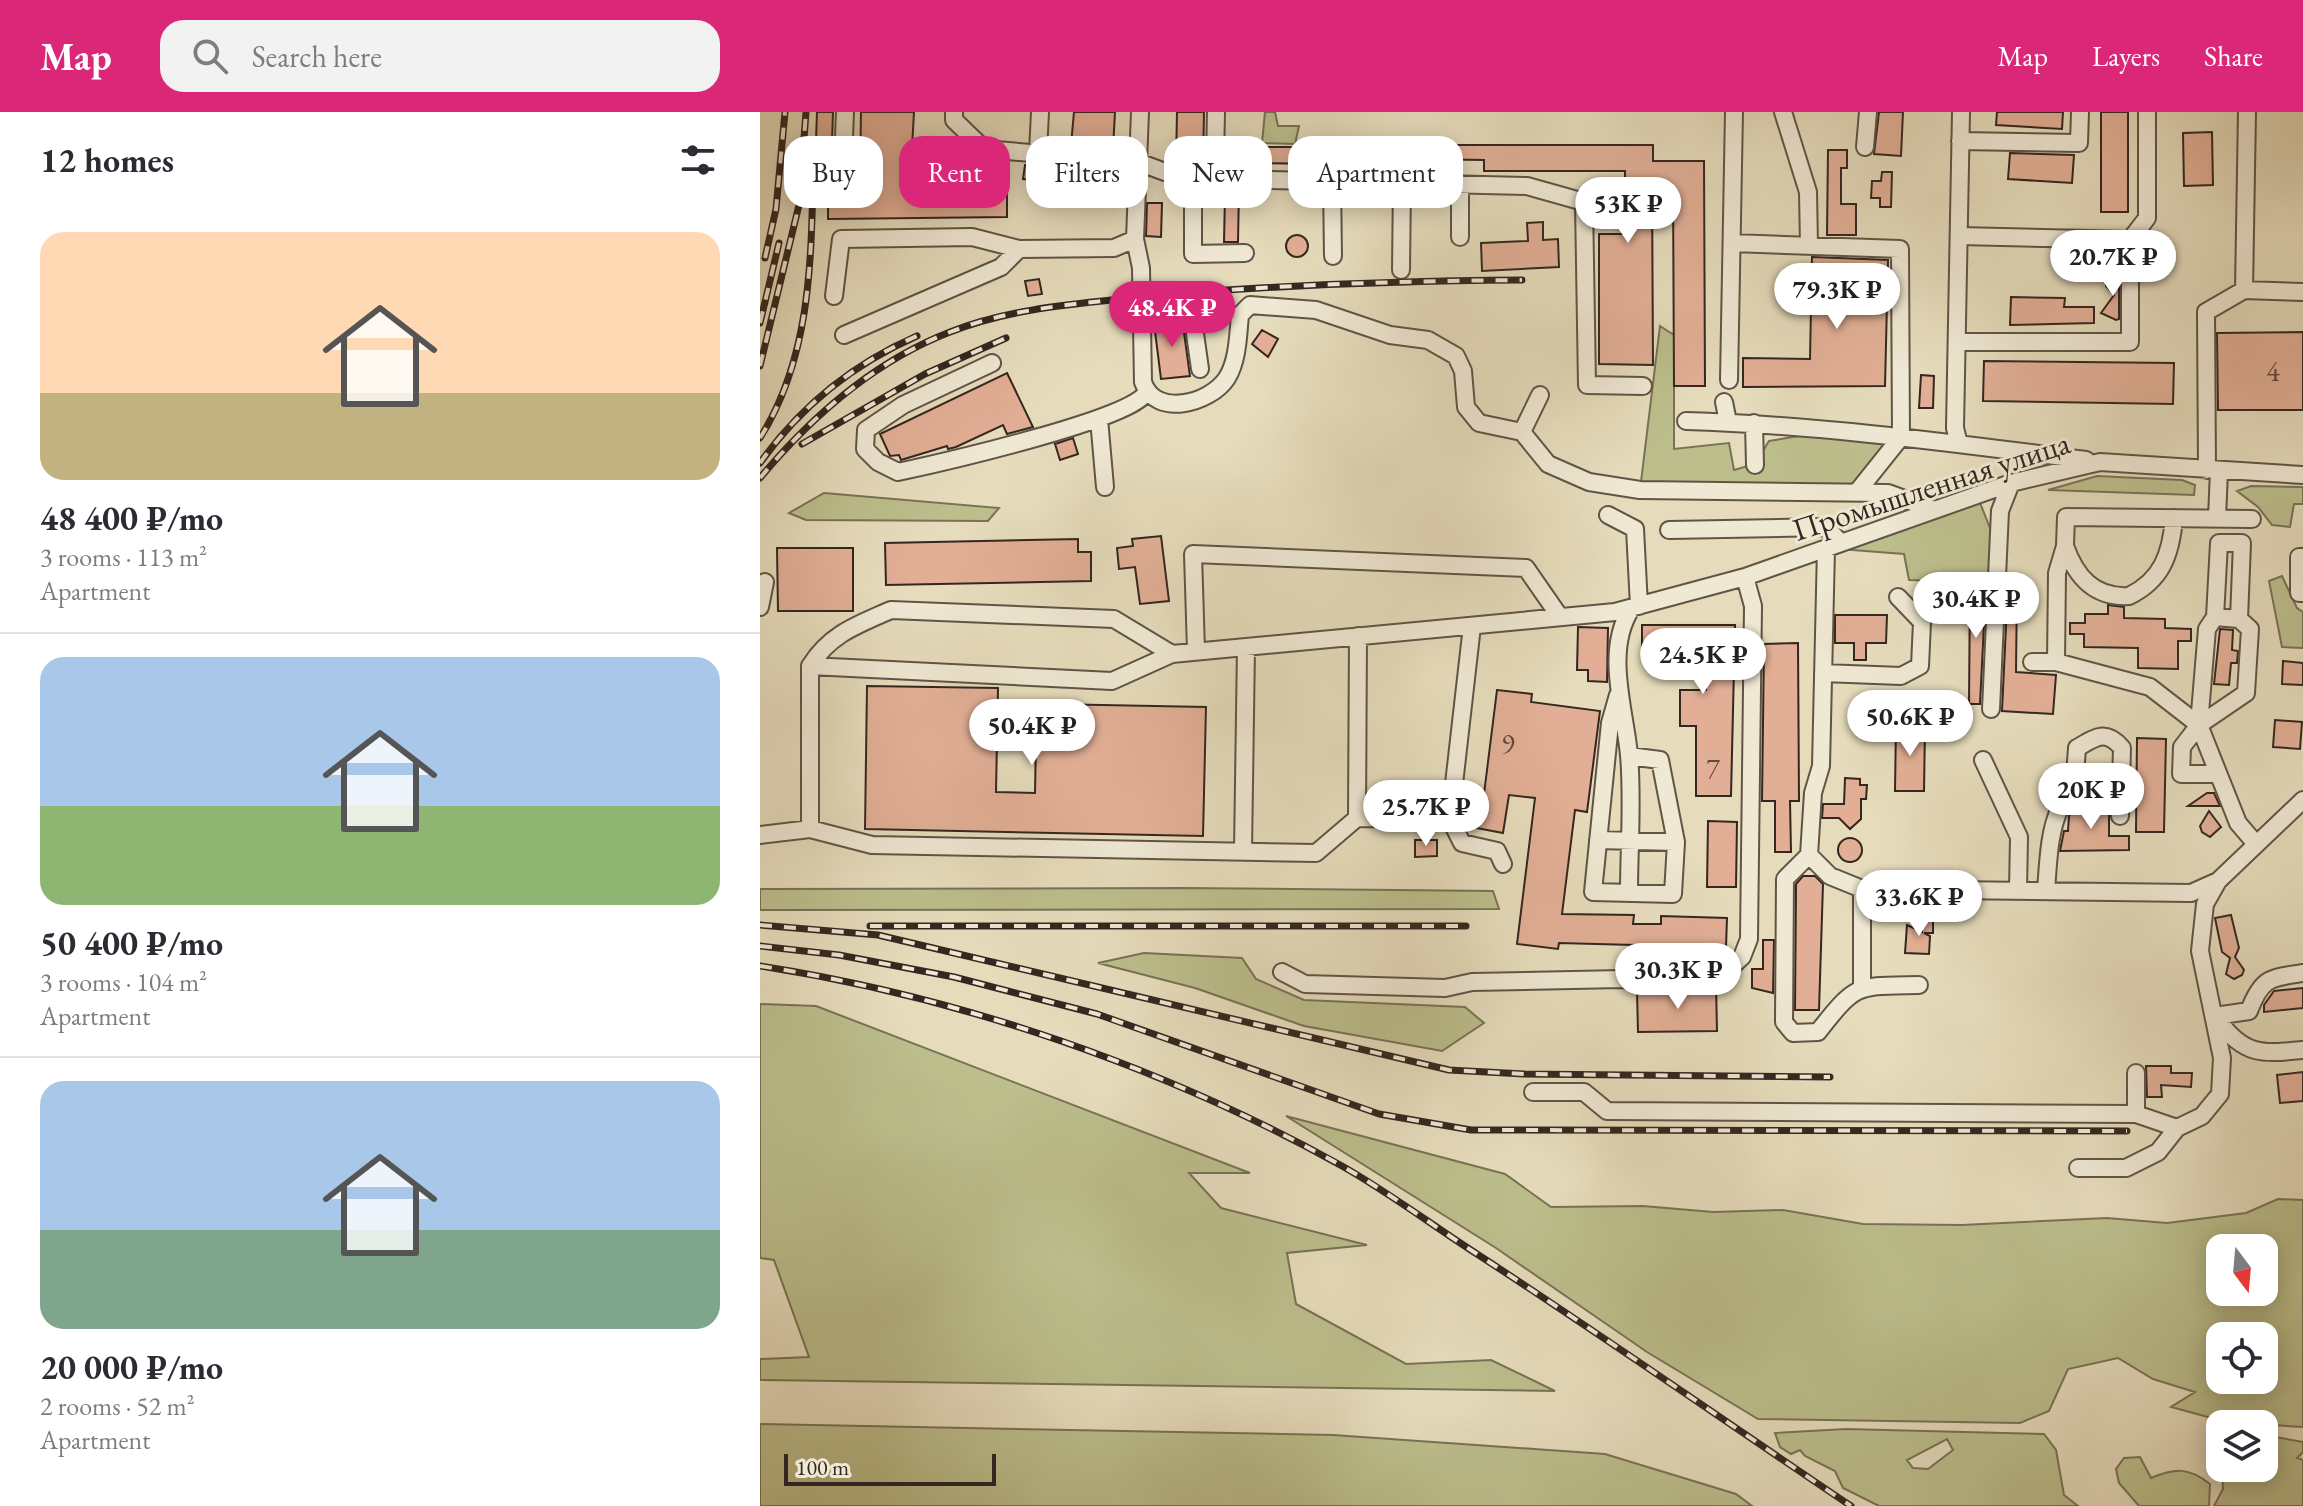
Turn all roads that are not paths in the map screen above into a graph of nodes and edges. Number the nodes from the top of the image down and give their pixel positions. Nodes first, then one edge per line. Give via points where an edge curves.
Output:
1 (845, 112) edge
2 (954, 112) edge
3 (1040, 112) edge
4 (1140, 112) edge
5 (1216, 112) edge
6 (1734, 112) edge
7 (1783, 112) edge
8 (1868, 112) edge
9 (1961, 112) edge
10 (2080, 112) edge
11 (2147, 112) edge
12 (2247, 112) edge
13 (844, 136) edge
14 (971, 136) edge
15 (1039, 136) edge
16 (1139, 136) edge
17 (1215, 136) edge
18 (1960, 141) junction
19 (1865, 147) dead end
20 (1463, 184) edge
21 (1136, 208) edge
22 (1193, 208) edge
23 (1332, 208) edge
24 (1402, 208) edge
25 (1460, 208) edge
26 (1959, 236) junction
27 (1460, 237) dead end
28 (1135, 239) junction
29 (2130, 240) junction
30 (1732, 243) junction
31 (1809, 246) junction
32 (1019, 249) junction
33 (1245, 253) dead end
34 (1333, 256) dead end
35 (1401, 270) dead end
36 (2244, 290) junction
37 (2303, 292) edge
38 (834, 296) dead end
39 (1140, 314) junction
40 (844, 335) dead end
41 (1957, 342) junction
42 (992, 363) dead end
43 (1200, 369) dead end
44 (1729, 380) dead end
45 (1643, 386) dead end
46 (1146, 392) junction
47 (1540, 395) dead end
48 (1724, 402) dead end
49 (1099, 419) junction
50 (1686, 421) dead end
51 (1728, 422) junction
52 (1754, 423) junction
53 (1522, 432) junction
54 (1901, 437) junction
55 (1959, 444) junction
56 (2100, 462) junction
57 (1755, 465) dead end
58 (2213, 471) junction
59 (2303, 475) edge
60 (2011, 483) junction
61 (1105, 487) dead end
62 (1857, 492) junction
63 (1934, 510) junction
64 (1608, 515) dead end
65 (2174, 518) junction
66 (2217, 518) junction
67 (2252, 519) dead end
68 (1669, 530) dead end
69 (1833, 546) junction
70 (2065, 546) junction
71 (2303, 557) edge
72 (1745, 577) junction
73 (765, 582) dead end
74 (2303, 593) edge
75 (1898, 597) dead end
76 (760, 607) edge
77 (1635, 608) junction
78 (1560, 617) junction
79 (2215, 617) junction
80 (2239, 619) junction
81 (1472, 626) junction
82 (1358, 636) junction
83 (1246, 647) junction
84 (1196, 651) junction
85 (1172, 654) junction
86 (2032, 662) dead end
87 (2056, 662) junction
88 (810, 666) junction
89 (1823, 673) junction
90 (1618, 695) junction
91 (1991, 709) dead end
92 (2199, 725) junction
93 (1629, 756) junction
94 (1983, 760) dead end
95 (2218, 774) junction
96 (2120, 779) junction
97 (2074, 789) junction
98 (2299, 809) edge
99 (2120, 816) dead end
100 (1357, 818) junction
101 (1450, 819) junction
102 (810, 829) junction
103 (760, 835) edge
104 (1598, 840) junction
105 (1629, 841) junction
106 (1676, 842) junction
107 (2256, 844) junction
108 (1243, 852) junction
109 (1809, 855) junction
110 (1503, 864) dead end
111 (2218, 881) junction
112 (1862, 889) junction
113 (2018, 890) junction
114 (2046, 891) junction
115 (1629, 893) junction
116 (1282, 972) dead end
117 (2303, 973) edge
118 (1919, 985) dead end
119 (1862, 986) junction
120 (2215, 1016) junction
121 (2303, 1050) edge
122 (2136, 1073) dead end
123 (1533, 1092) dead end
124 (2136, 1114) junction
125 (2177, 1128) junction
126 (2078, 1168) dead end

1 - 13 street
2 - 14 street via 954,120
3 - 15 street
4 - 16 street
5 - 17 street
6 - 30 street
7 - 31 street via 1808,192
8 - 19 street
9 - 18 street
10 - 18 street via 2079,143
11 - 29 street via 2147,218
12 - 36 street
18 - 26 street
20 - 45 street via 1527,186 1584,202 1587,385
21 - 28 street
22 - 33 street via 1193,254
23 - 34 street
24 - 35 street
25 - 27 street
26 - 29 street
26 - 41 street
28 - 32 street via 1114,248
28 - 39 street via 1141,268
29 - 41 street via 2130,342
30 - 31 street
30 - 44 street
31 - 54 street via 1900,249
32 - 38 street via 972,237 841,239
32 - 40 street via 1001,267
36 - 37 street
36 - 58 street via 2206,312
39 - 43 street via 1191,305
39 - 46 street
41 - 55 street
42 - 49 street via 903,405 866,430 865,449 898,472
46 - 49 street via 1144,400
46 - 53 street via 1183,404 1206,398 1227,378 1240,315 1250,305 1316,310 1390,335 1428,340 1456,356 1466,407 1479,423
47 - 53 street
48 - 51 street
49 - 61 street
50 - 51 street
51 - 52 street
52 - 54 street
52 - 57 street
53 - 62 street via 1548,464 1589,482 1640,490
54 - 55 street
54 - 62 street
55 - 56 street
56 - 58 street, Промышленная улица
56 - 60 street, Промышленная улица
58 - 59 street, Промышленная улица
58 - 66 street
60 - 63 street, Промышленная улица
60 - 91 street via 2000,511
62 - 63 street via 1888,493
63 - 69 street, Промышленная улица
64 - 77 street via 1635,529
65 - 66 street
65 - 70 street via 2066,517
65 - 70 street via 2159,575 2129,596 2099,592 2084,583
66 - 67 street
68 - 69 street via 1826,527
69 - 72 street, Промышленная улица
69 - 89 street
70 - 87 street via 2057,573
71 - 74 street
72 - 77 street, Промышленная улица
72 - 116 street via 1753,606 1749,939 1742,957 1728,970 1683,982 1472,982 1445,988 1305,984
73 - 76 street
75 - 89 street via 1922,622 1920,666 1901,676
77 - 78 street, Промышленная улица
77 - 90 street via 1623,621
78 - 81 street, Промышленная улица
78 - 84 street via 1526,568 1193,554
79 - 80 street
79 - 80 street via 2219,543 2242,543
79 - 92 street via 2207,629
80 - 92 street via 2250,629 2246,693
81 - 82 street, Промышленная улица
81 - 101 street
82 - 83 street, Промышленная улица
82 - 100 street
83 - 84 street, Промышленная улица
83 - 108 street
84 - 85 street, Промышленная улица
85 - 88 street, Промышленная улица via 1112,681
85 - 88 street via 1114,619 891,610 824,644
86 - 87 street
87 - 92 street via 2150,687
88 - 102 street
89 - 109 street via 1821,766 1813,793
90 - 93 street
90 - 104 street via 1610,723
92 - 95 street
92 - 95 street via 2182,747 2181,774
93 - 105 street
93 - 106 street via 1660,760
94 - 113 street via 2019,837
95 - 107 street via 2238,823
96 - 97 street via 2096,777
96 - 97 street via 2122,748 2113,737 2100,735 2077,748
96 - 99 street
97 - 114 street via 2051,823
98 - 107 street
100 - 101 street
100 - 108 street via 1316,853
101 - 110 street via 1462,843 1497,851
102 - 103 street
102 - 108 street via 872,845
104 - 105 street
104 - 115 street via 1593,892
105 - 106 street
105 - 115 street
106 - 115 street via 1673,894
107 - 111 street
109 - 112 street via 1830,876
109 - 119 street via 1785,879 1784,1022 1793,1033 1818,1032
111 - 114 street via 2191,893
111 - 120 street via 2205,904 2201,938 2205,983
112 - 113 street
112 - 119 street
113 - 114 street
117 - 120 street via 2269,978 2249,1011
118 - 119 street
120 - 121 street via 2249,1051
120 - 125 street via 2222,1058 2220,1094 2202,1116
122 - 124 street
123 - 124 street via 1584,1092 1607,1111
124 - 125 street
125 - 126 street via 2158,1152 2126,1168

